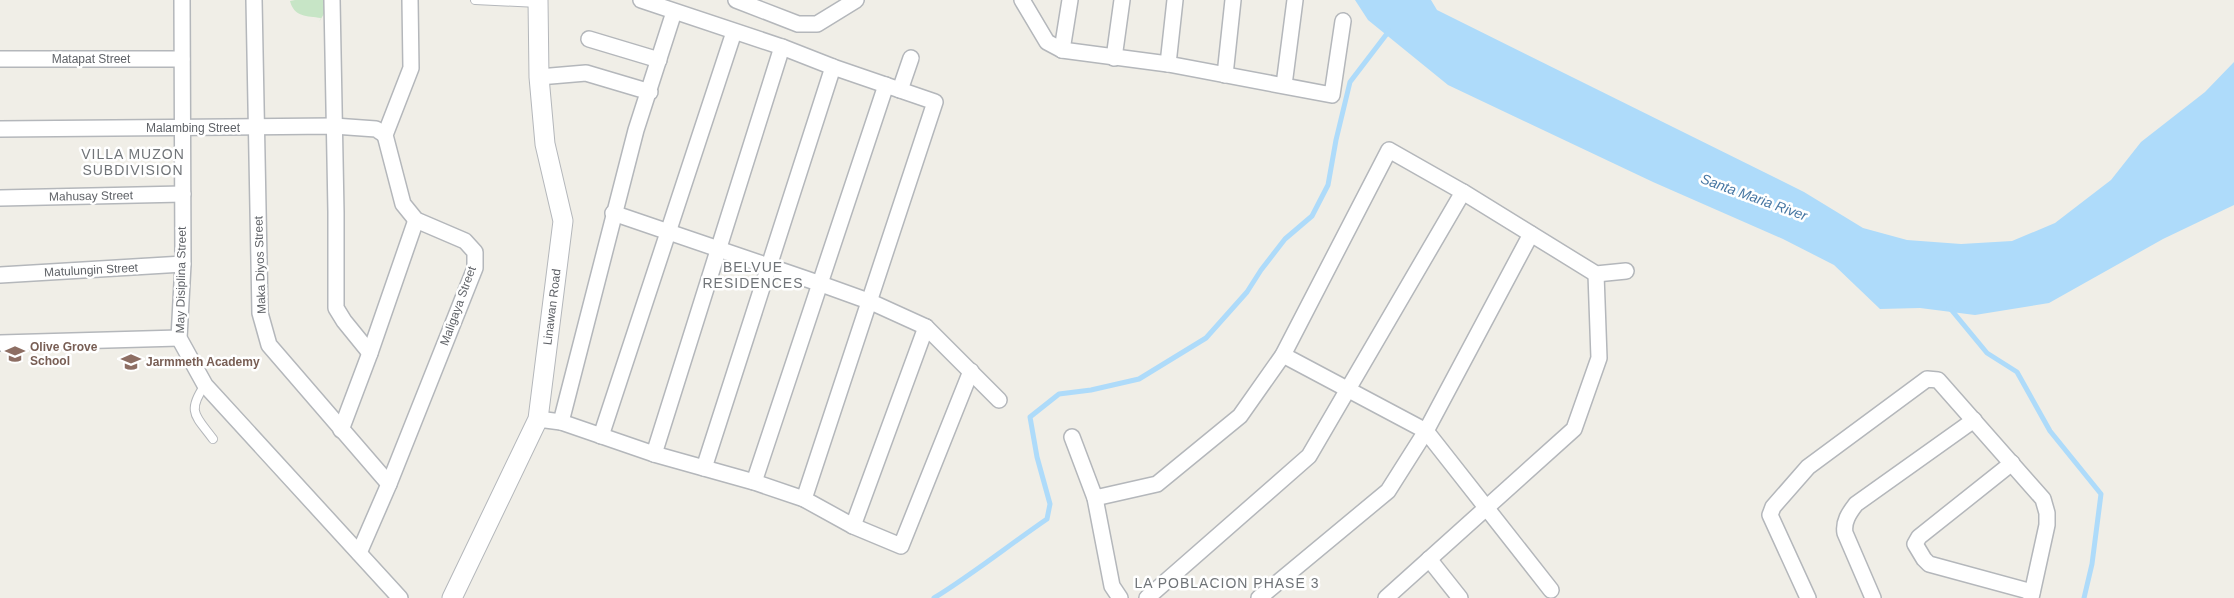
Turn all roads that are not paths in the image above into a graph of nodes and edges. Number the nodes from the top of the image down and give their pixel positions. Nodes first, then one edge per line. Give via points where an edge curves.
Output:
1 (182, 0) edge
2 (254, 0) edge
3 (332, 0) edge
4 (410, 0) edge
5 (475, 0) edge
6 (641, 0) edge
7 (736, 0) edge
8 (856, 0) edge
9 (1022, 0) edge
10 (1070, 0) edge
11 (1122, 0) edge
12 (1175, 0) edge
13 (1233, 0) edge
14 (1295, 0) edge
15 (538, 2) edge
16 (674, 12) junction
17 (1343, 22) dead end
18 (734, 32) junction
19 (589, 39) dead end
20 (782, 47) junction
21 (1062, 50) junction
22 (911, 58) dead end
23 (1114, 58) junction
24 (0, 59) edge
25 (182, 59) junction
26 (659, 60) junction
27 (1168, 64) junction
28 (833, 67) junction
29 (1224, 75) junction
30 (539, 77) junction
31 (886, 85) junction
32 (1284, 85) junction
33 (900, 90) junction
34 (650, 92) junction
35 (334, 126) junction
36 (257, 127) junction
37 (182, 128) junction
38 (0, 129) edge
39 (385, 135) junction
40 (1464, 192) junction
41 (182, 194) junction
42 (0, 198) edge
43 (613, 214) junction
44 (416, 220) junction
45 (667, 230) junction
46 (1531, 234) junction
47 (719, 248) junction
48 (183, 264) junction
49 (768, 265) junction
50 (1626, 272) dead end
51 (1596, 274) junction
52 (0, 275) edge
53 (821, 284) junction
54 (871, 302) junction
55 (926, 327) junction
56 (179, 338) junction
57 (0, 343) edge
58 (370, 353) junction
59 (1283, 355) junction
60 (971, 371) junction
61 (205, 385) junction
62 (1349, 391) junction
63 (999, 400) dead end
64 (538, 419) junction
65 (1974, 420) junction
66 (561, 422) junction
67 (341, 430) junction
68 (1426, 431) junction
69 (601, 436) junction
70 (1072, 437) dead end
71 (213, 439) dead end
72 (654, 454) junction
73 (2012, 463) junction
74 (704, 468) junction
75 (754, 482) junction
76 (389, 484) junction
77 (1095, 498) junction
78 (804, 499) junction
79 (1486, 508) junction
80 (853, 526) junction
81 (359, 553) junction
82 (1429, 559) junction
83 (1551, 590) dead end
84 (2032, 595) edge
85 (400, 598) edge
86 (452, 598) edge
87 (1120, 598) edge
88 (1147, 598) edge
89 (1259, 598) edge
90 (1386, 598) edge
91 (1460, 598) edge
92 (1808, 598) edge
93 (1873, 598) edge

1 - 25 street, May Disiplina Street
2 - 36 street, Maka Diyos Street
3 - 35 street
4 - 39 street via 411,68
5 - 15 lane
6 - 16 street
7 - 8 street via 798,24 817,24
9 - 21 street via 1047,42
10 - 21 street
11 - 23 street
12 - 27 street
13 - 29 street
14 - 32 street
15 - 30 street, Linawan Road
16 - 18 street
16 - 26 street
17 - 32 street via 1332,95
18 - 20 street
18 - 45 street
19 - 26 street
20 - 28 street
20 - 47 street
21 - 23 street
22 - 33 street
23 - 27 street
24 - 25 street, Matapat Street
25 - 37 street, May Disiplina Street
26 - 34 street
27 - 29 street
28 - 31 street
28 - 49 street
29 - 32 street
30 - 34 street via 586,73
30 - 64 street, Linawan Road via 545,144 563,221
31 - 33 street
31 - 53 street
33 - 54 street via 935,102
34 - 43 street
35 - 36 street, Malambing Street
35 - 39 street, Malambing Street via 376,129
35 - 58 street via 336,308
36 - 37 street, Malambing Street
36 - 67 street, Maka Diyos Street via 260,313 269,345
37 - 38 street, Malambing Street
37 - 41 street, May Disiplina Street
39 - 44 street via 403,204
40 - 46 street
40 - 59 street via 1389,150
40 - 62 street
41 - 42 street, Mahusay Street
41 - 48 street, May Disiplina Street
43 - 45 street
43 - 66 street
44 - 58 street
44 - 76 street, Maligaya Street via 465,241 475,252 475,268
45 - 47 street
45 - 69 street
46 - 51 street
46 - 68 street
47 - 49 street
47 - 72 street
48 - 52 street, Matulungin Street
48 - 56 street, May Disiplina Street
49 - 53 street
49 - 74 street
50 - 51 street
51 - 79 street via 1599,358 1574,429
53 - 54 street
53 - 75 street
54 - 55 street
54 - 78 street
55 - 60 street
55 - 80 street
56 - 57 street
56 - 61 street, May Disiplina Street
58 - 67 street
59 - 62 street
59 - 77 street via 1240,416 1157,484
60 - 63 street
60 - 80 street via 901,546
61 - 71 lane via 194,402 195,415
61 - 81 street, May Disiplina Street
62 - 68 street
62 - 88 street via 1309,456
64 - 66 street
64 - 86 street, Linawan Road
65 - 73 street
65 - 92 street via 1938,380 1927,379 1808,467 1773,507 1770,515
65 - 93 street via 1856,504 1850,512 1845,533
66 - 69 street
67 - 76 street, Maka Diyos Street
68 - 79 street
68 - 89 street via 1388,492
69 - 72 street
70 - 77 street
72 - 74 street
73 - 84 street via 2043,499 2048,513
73 - 84 street via 1919,537 1915,544 1930,564
74 - 75 street
75 - 78 street
76 - 81 street, Maligaya Street
77 - 87 street via 1112,586
78 - 80 street
79 - 82 street
79 - 83 street
81 - 85 street, May Disiplina Street
82 - 90 street
82 - 91 street

